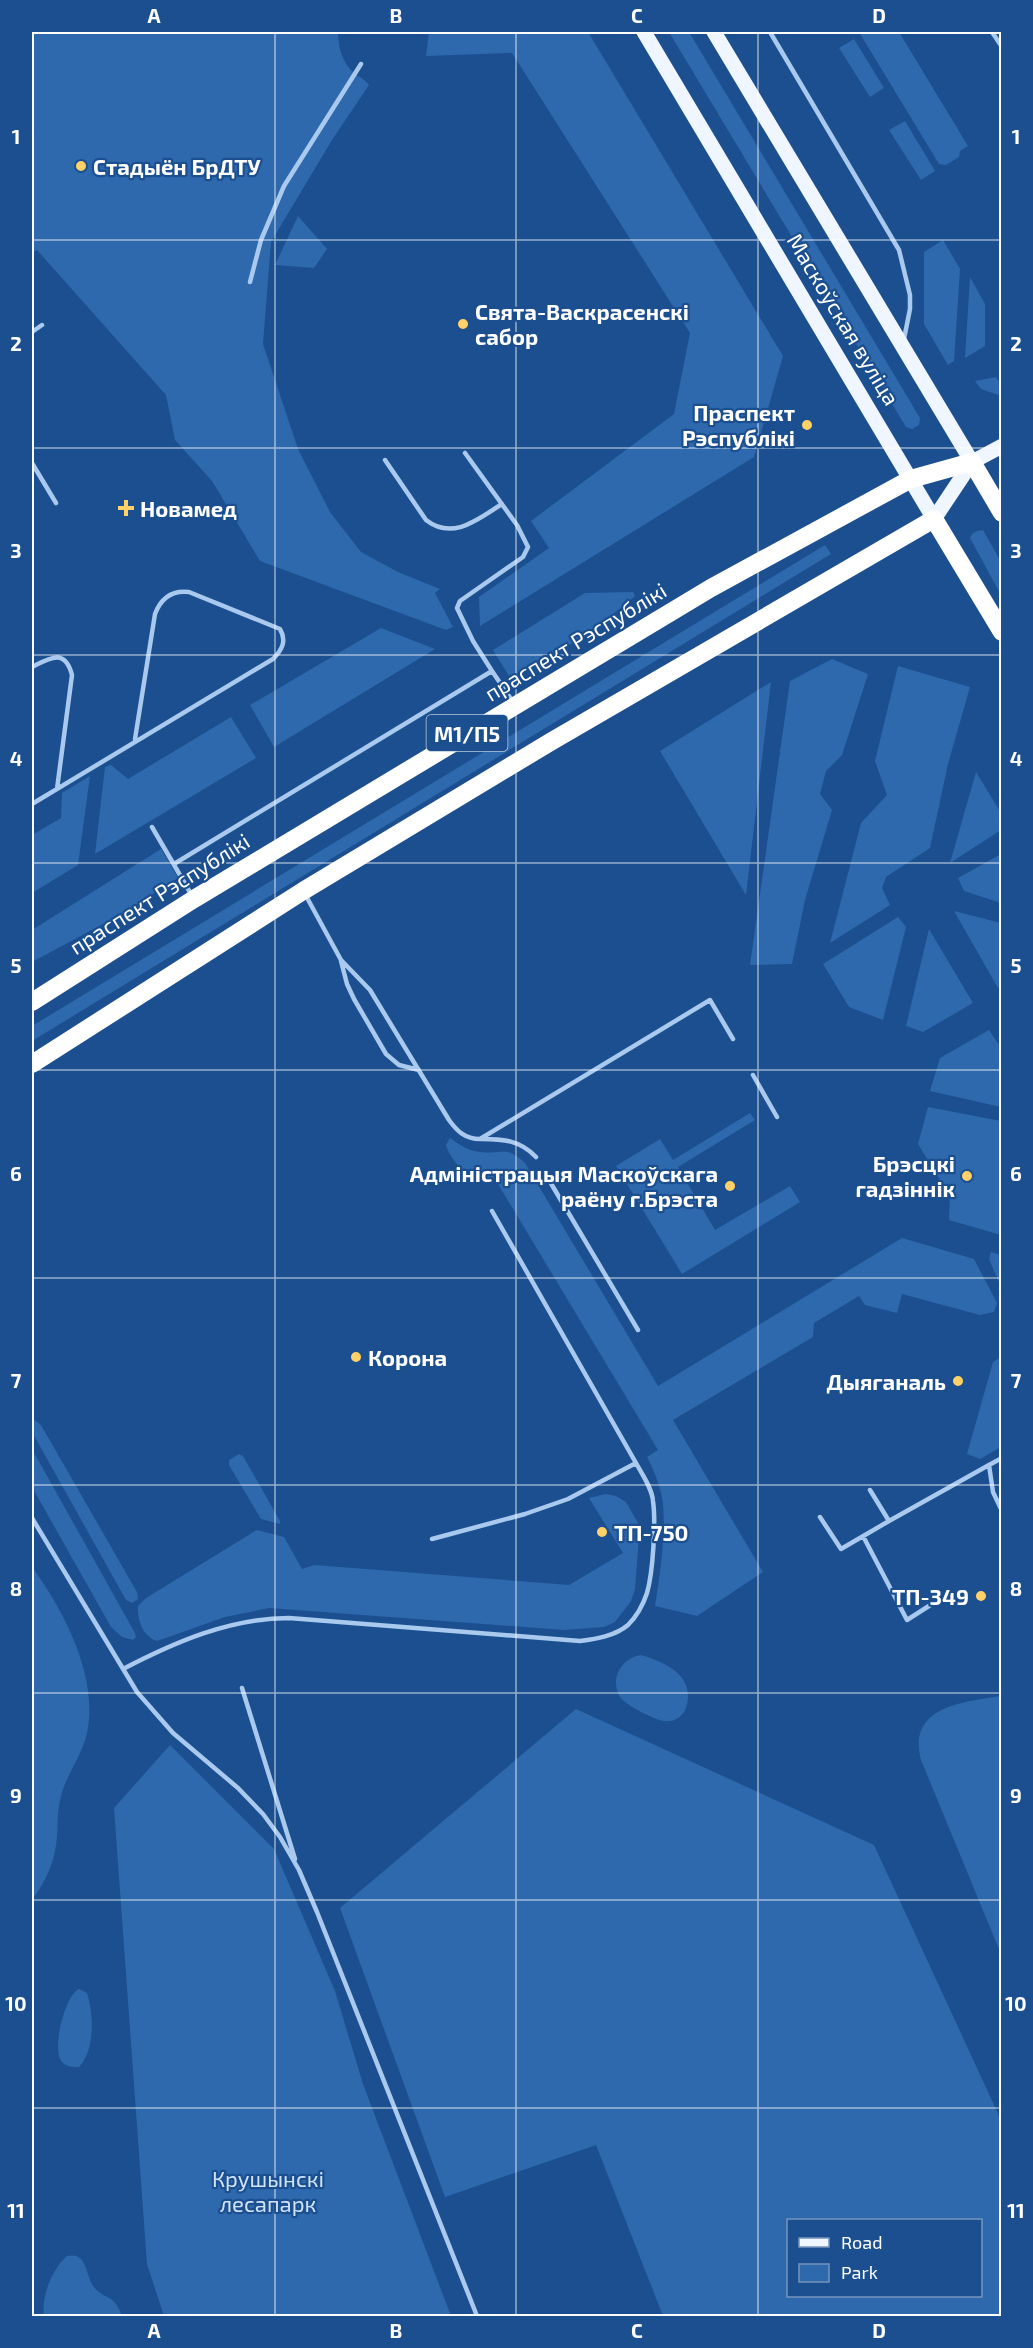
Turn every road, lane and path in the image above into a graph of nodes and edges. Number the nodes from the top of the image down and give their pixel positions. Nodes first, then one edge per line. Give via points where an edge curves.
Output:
1 (644, 32) edge
2 (714, 32) edge
3 (770, 32) edge
4 (992, 32) edge
5 (1002, 47) edge
6 (361, 64) dead end
7 (250, 282) dead end
8 (42, 325) dead end
9 (32, 332) edge
10 (902, 348) junction
11 (1002, 446) edge
12 (465, 453) dead end
13 (385, 460) dead end
14 (972, 462) junction
15 (32, 463) edge
16 (911, 479) junction
17 (56, 503) dead end
18 (502, 504) junction
19 (1002, 513) edge
20 (934, 519) junction
21 (1002, 632) edge
22 (32, 667) edge
23 (492, 671) junction
24 (514, 704) junction
25 (135, 740) junction
26 (57, 789) junction
27 (32, 804) edge
28 (152, 827) dead end
29 (174, 864) junction
30 (303, 891) junction
31 (194, 899) junction
32 (341, 960) junction
33 (32, 1002) edge
34 (733, 1039) dead end
35 (32, 1064) edge
36 (419, 1071) junction
37 (753, 1075) dead end
38 (777, 1117) dead end
39 (480, 1139) junction
40 (536, 1157) dead end
41 (546, 1175) dead end
42 (492, 1211) dead end
43 (638, 1330) dead end
44 (1002, 1458) edge
45 (636, 1463) junction
46 (989, 1465) junction
47 (870, 1490) dead end
48 (1002, 1511) edge
49 (820, 1517) dead end
50 (32, 1518) edge
51 (889, 1521) junction
52 (862, 1536) junction
53 (432, 1539) dead end
54 (932, 1604) dead end
55 (123, 1669) junction
56 (242, 1688) dead end
57 (298, 1870) junction
58 (477, 2316) edge

1 - 16 main road, Маскоўская вуліца
2 - 10 main road, Маскоўская вуліца
3 - 10 lane via 899,250 910,295
4 - 5 lane
6 - 7 lane via 280,194 261,240
8 - 9 lane
10 - 14 main road, Маскоўская вуліца
11 - 14 main road
12 - 18 lane
13 - 18 lane via 434,525 445,529 468,525
14 - 16 highway, праспект Рэспублікі / М1/П5
14 - 19 highway, Маскоўская вуліца
14 - 20 main road
15 - 17 lane
16 - 20 main road, Маскоўская вуліца
16 - 24 highway, праспект Рэспублікі / М1/П5 via 721,583
18 - 23 lane via 528,547 523,557 460,601 457,608 472,642
20 - 21 highway, Маскоўская вуліца
20 - 30 highway, М1/П5
22 - 26 lane via 58,657 65,659 72,675
23 - 24 lane
23 - 29 lane
24 - 31 highway, праспект Рэспублікі / М1/П5
25 - 25 lane via 273,658 284,641 280,629 189,592 175,592 163,599 155,614
25 - 26 lane
26 - 27 lane
28 - 29 lane
29 - 31 lane
30 - 32 lane
30 - 35 highway, М1/П5
31 - 33 highway, праспект Рэспублікі / М1/П5
32 - 36 lane via 370,990
32 - 36 lane via 354,999 386,1054 399,1065
34 - 39 lane via 710,1000
36 - 39 lane via 454,1128 466,1137
37 - 38 lane
39 - 40 lane via 520,1143
41 - 43 lane
42 - 45 lane
44 - 46 lane
45 - 53 lane via 568,1499
45 - 55 lane via 653,1500 650,1573 638,1612 627,1626 613,1634 580,1641 271,1618 236,1624 175,1644
46 - 48 lane via 993,1492
46 - 51 lane
47 - 51 lane
49 - 52 lane via 841,1549
50 - 55 lane
51 - 52 lane
52 - 54 lane via 907,1620
55 - 57 lane via 153,1713 263,1814
56 - 57 lane
57 - 58 lane

